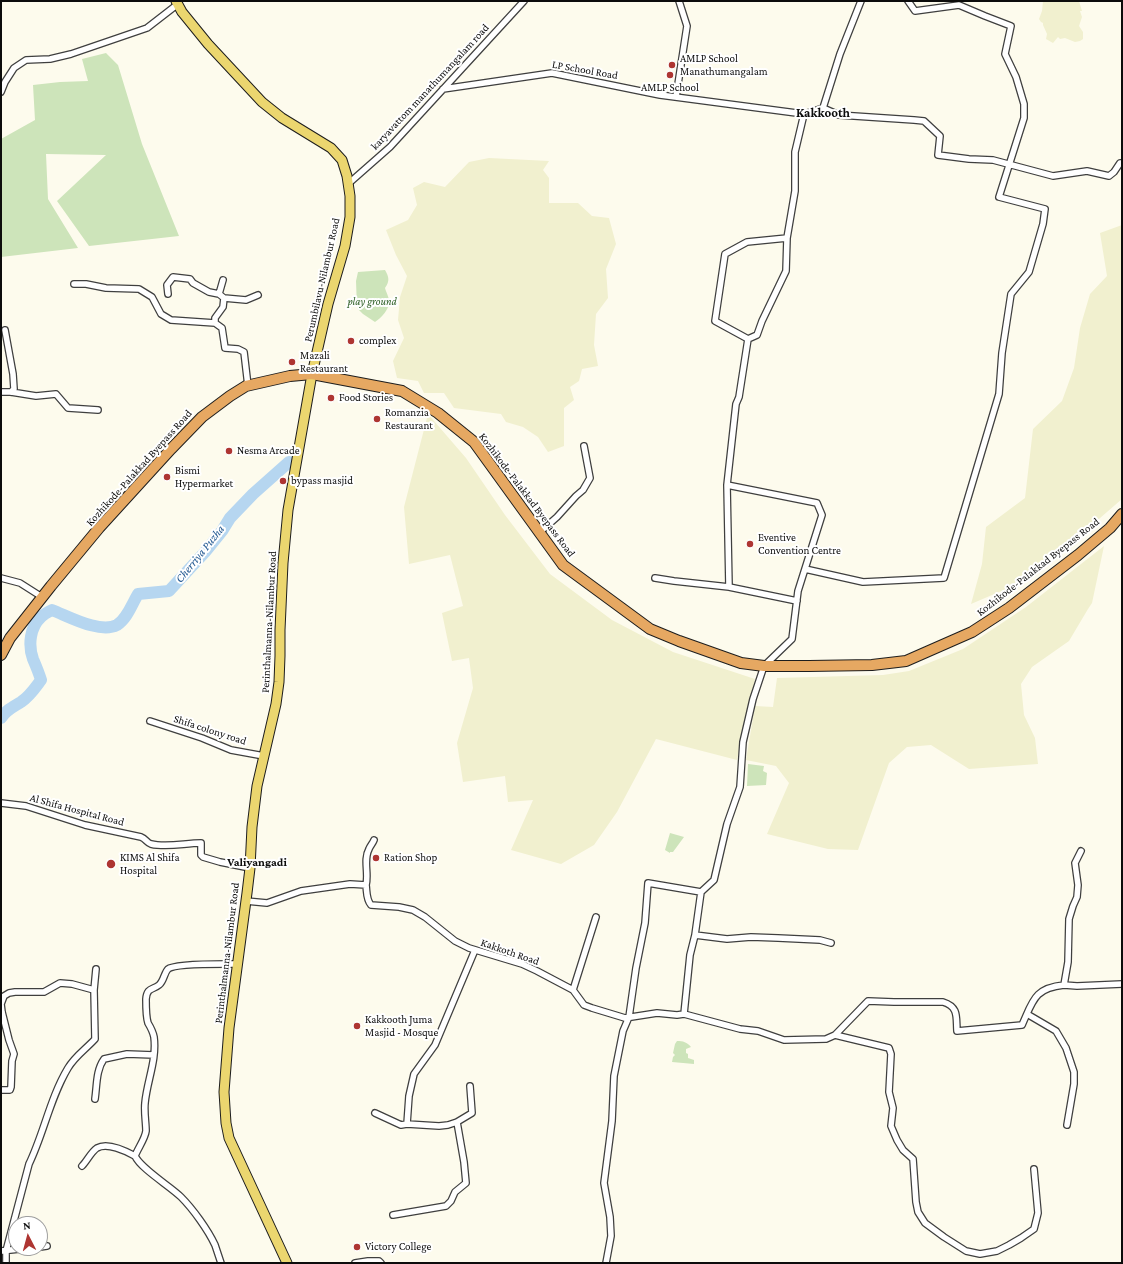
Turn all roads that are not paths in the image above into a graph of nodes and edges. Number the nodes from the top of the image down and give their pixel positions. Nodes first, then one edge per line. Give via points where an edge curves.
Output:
1 (524, 1) edge
2 (679, 1) edge
3 (861, 1) edge
4 (908, 1) edge
5 (177, 2) edge
6 (443, 89) junction
7 (1, 92) edge
8 (676, 97) junction
9 (823, 108) junction
10 (804, 114) junction
11 (1122, 163) edge
12 (1010, 164) junction
13 (348, 184) junction
14 (787, 238) junction
15 (223, 280) dead end
16 (74, 284) dead end
17 (168, 294) dead end
18 (258, 295) dead end
19 (222, 296) junction
20 (215, 324) junction
21 (5, 330) dead end
22 (748, 339) junction
23 (312, 374) junction
24 (248, 386) junction
25 (1, 392) edge
26 (11, 392) junction
27 (98, 410) dead end
28 (584, 446) dead end
29 (727, 485) junction
30 (1122, 514) edge
31 (540, 532) junction
32 (805, 569) junction
33 (1, 578) edge
34 (655, 578) dead end
35 (729, 586) junction
36 (42, 597) junction
37 (797, 601) junction
38 (1, 654) edge
39 (764, 666) junction
40 (150, 721) dead end
41 (264, 756) junction
42 (1, 803) edge
43 (374, 840) dead end
44 (1081, 851) dead end
45 (250, 868) junction
46 (366, 885) junction
47 (701, 892) junction
48 (246, 901) junction
49 (596, 917) dead end
50 (695, 936) junction
51 (831, 943) dead end
52 (475, 950) junction
53 (238, 964) junction
54 (96, 969) dead end
55 (1122, 984) edge
56 (1064, 985) junction
57 (94, 990) junction
58 (573, 990) junction
59 (684, 1014) junction
60 (1027, 1014) junction
61 (629, 1017) junction
62 (835, 1035) junction
63 (154, 1055) junction
64 (470, 1086) dead end
65 (1, 1090) edge
66 (95, 1099) dead end
67 (375, 1113) dead end
68 (457, 1122) junction
69 (407, 1124) junction
70 (1067, 1125) dead end
71 (135, 1156) junction
72 (82, 1166) dead end
73 (1034, 1169) dead end
74 (393, 1215) dead end
75 (3, 1251) edge
76 (6, 1263) edge
77 (221, 1263) edge
78 (287, 1263) edge
79 (355, 1263) edge
80 (381, 1263) edge
81 (606, 1263) edge

1 - 6 street, karyavattom manathumangalam road
2 - 8 street via 687,26
3 - 9 street via 840,54
4 - 12 street via 915,11 959,5 1011,26 1005,54 1016,77 1024,104 1024,118
5 - 7 street via 147,28 71,54 50,59 26,60 14,68
5 - 13 main road, Perumbilavu-Nilambur Road via 208,44 262,102 282,118 332,148 342,160
6 - 8 street, LP School Road via 552,73
6 - 13 street, karyavattom manathumangalam road via 390,147
8 - 10 street, LP School Road
9 - 10 street
9 - 12 street via 839,115 924,121 940,136 938,155
10 - 14 street via 795,152 795,191
11 - 12 street via 1108,176 1087,171 1053,176
12 - 32 street via 999,197 1045,209 1043,224 1028,272 1012,294 1002,353 999,394 944,578 863,582
13 - 23 main road, Perumbilavu-Nilambur Road via 350,217 345,246
14 - 22 street via 786,271 757,336
14 - 22 street via 747,242 725,254 715,321
15 - 19 street
16 - 20 street via 139,289 152,296 161,314 171,320
17 - 19 street via 167,285 172,277 190,279 209,292
18 - 19 street via 246,300
19 - 20 street via 223,307 215,318
20 - 24 street via 222,328 226,348 244,352
21 - 26 street via 13,374 14,389
22 - 29 street via 736,404
23 - 24 highway, Kozhikode-Palakkad Byepass Road via 290,376
23 - 31 highway, Kozhikode-Palakkad Byepass Road via 402,391 438,413 474,442
23 - 41 main road, Perinthalmanna-Nilambur Road via 288,510 279,682
24 - 36 highway, Kozhikode-Palakkad Byepass Road via 214,407 180,439
25 - 26 street
26 - 27 street via 36,396 56,394 68,408
28 - 31 street via 590,478 583,490
29 - 32 street via 817,503 822,515
29 - 35 street
30 - 39 highway, Kozhikode-Palakkad Byepass Road via 1110,528 1078,555 1009,608 972,632 906,661 872,665
31 - 39 highway, Kozhikode-Palakkad Byepass Road via 563,565 650,629 741,663
32 - 37 street
33 - 36 street via 20,583
34 - 35 street
35 - 37 street
36 - 38 highway, Kozhikode-Palakkad Byepass Road via 10,638
37 - 39 street via 792,640
39 - 47 street via 753,699 744,742 740,787 727,824 714,880
40 - 41 street, Shifa colony road via 231,750
41 - 45 main road, Perinthalmanna-Nilambur Road via 257,786
42 - 45 street, Al Shifa Hospital Road via 26,806 85,825 141,837 154,845 201,843 203,857
43 - 46 street, Kakkoth Road via 367,854
44 - 56 street via 1075,863 1077,897 1069,919 1068,962
45 - 48 main road, Perinthalmanna-Nilambur Road
46 - 48 street via 350,884 301,891 267,903
46 - 52 street, Kakkoth Road via 368,902 371,905 413,910 426,917 455,941
47 - 50 street
47 - 61 street via 648,883
48 - 53 main road, Perinthalmanna-Nilambur Road
49 - 58 street
50 - 51 street via 820,940
50 - 59 street via 690,955
52 - 58 street, Kakkoth Road via 522,964
52 - 69 street via 435,1045 414,1074
53 - 63 street via 170,968 160,985 149,990 146,1001 148,1022 154,1038
53 - 78 main road, Perinthalmanna-Nilambur Road via 224,1092 226,1128
54 - 57 street
55 - 56 street
56 - 60 street via 1041,991
57 - 65 street via 60,983 44,992 15,992 4,996 2,1012 14,1054 10,1090
57 - 75 street via 95,1039 68,1067 60,1084 29,1164
58 - 61 street, Kakkoth Road via 584,1005
59 - 61 street, Kakkoth Road via 657,1013
59 - 62 street, Kakkoth Road via 740,1029 758,1031 784,1040 826,1039
60 - 62 street via 1022,1025 957,1031 955,1008 950,1004 868,1001
60 - 70 street via 1056,1031 1066,1048 1074,1072
61 - 81 street via 623,1031 614,1076 612,1121 604,1183 611,1236
62 - 73 street via 889,1048 889,1092 893,1108 891,1126 900,1145 913,1159 918,1212 925,1223 944,1237 966,1251 980,1254 997,1251 1034,1229 1038,1213
63 - 66 street via 128,1054 104,1059 98,1070
63 - 71 street via 145,1104 146,1131
64 - 68 street via 472,1112
67 - 69 street via 401,1125
68 - 69 street via 448,1126
68 - 74 street via 466,1183 446,1206
71 - 72 street via 120,1149 101,1147 94,1151
71 - 77 street via 194,1212 214,1244
75 - 76 street
79 - 80 street

